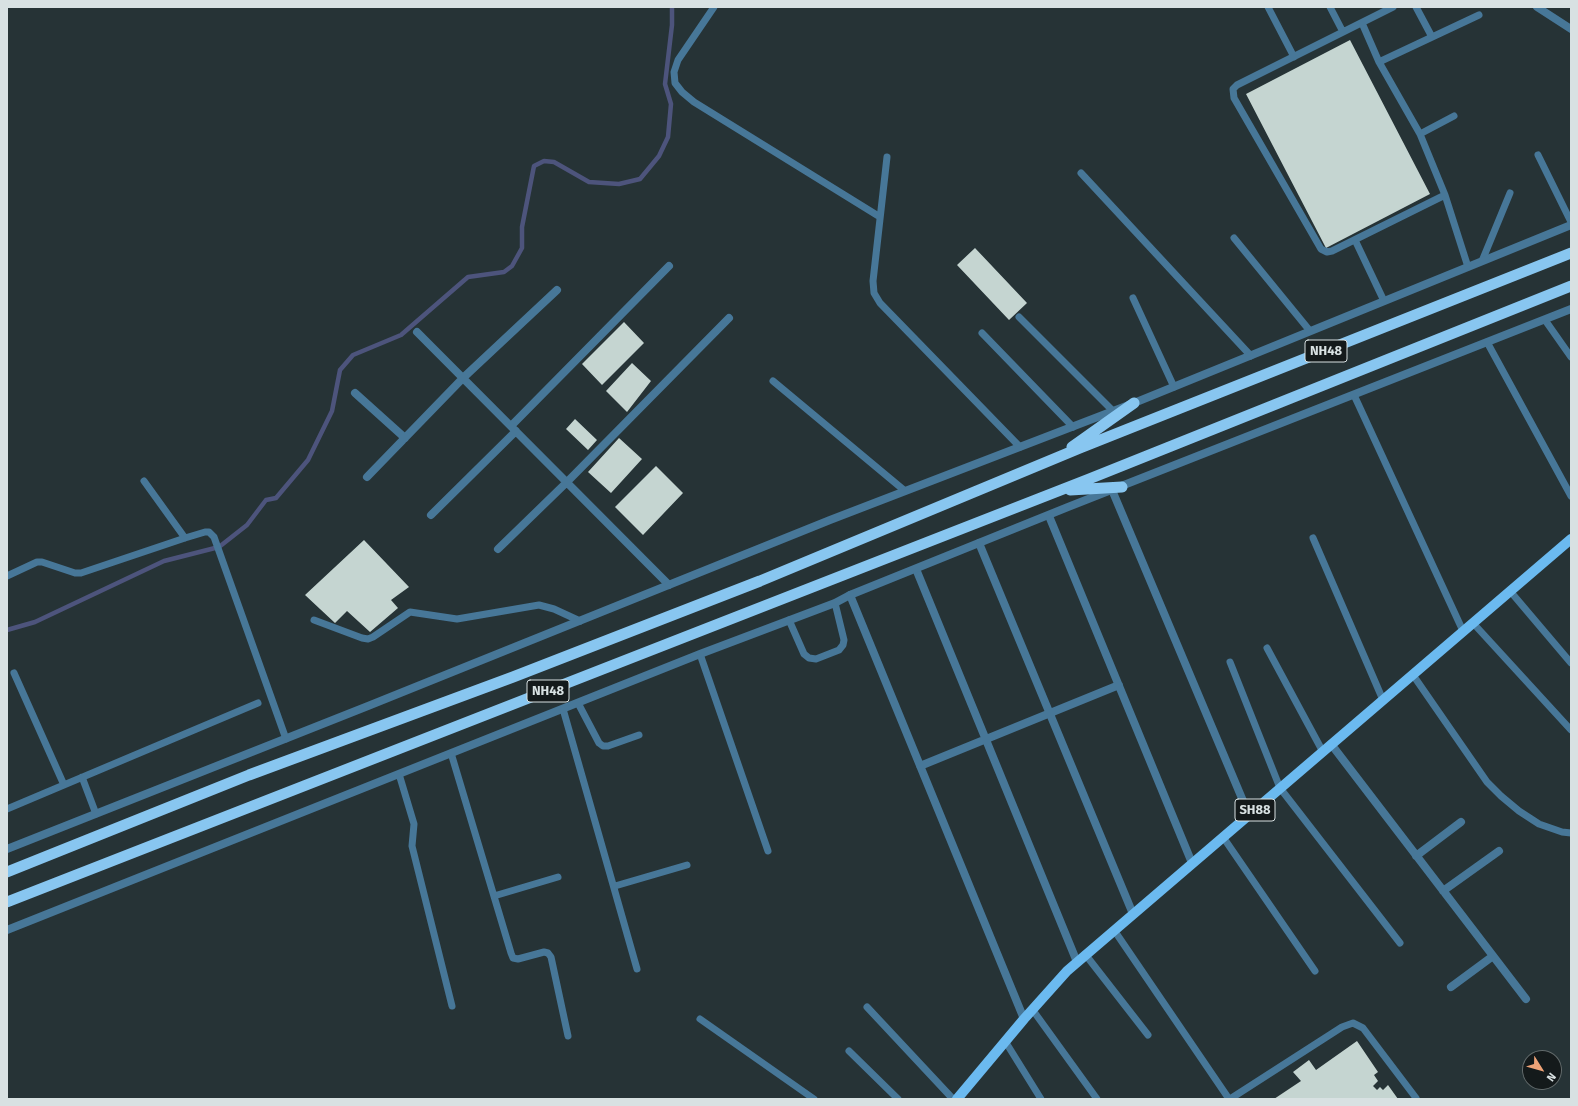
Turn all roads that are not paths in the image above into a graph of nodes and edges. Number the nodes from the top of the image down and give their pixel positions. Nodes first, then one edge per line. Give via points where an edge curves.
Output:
1 (714, 7) edge
2 (1268, 7) edge
3 (1330, 7) edge
4 (1393, 7) edge
5 (1416, 7) edge
6 (1537, 7) edge
7 (1479, 15) dead end
8 (1362, 23) junction
9 (1571, 29) edge
10 (1343, 32) junction
11 (1432, 37) junction
12 (1294, 57) junction
13 (1379, 62) junction
14 (1454, 116) dead end
15 (1420, 134) junction
16 (1538, 155) dead end
17 (887, 157) dead end
18 (1081, 173) dead end
19 (1510, 194) dead end
20 (1445, 195) junction
21 (880, 217) junction
22 (1571, 223) edge
23 (1234, 238) dead end
24 (1355, 240) junction
25 (1571, 253) edge
26 (1482, 261) junction
27 (669, 266) dead end
28 (1468, 267) junction
29 (1571, 286) edge
30 (557, 290) dead end
31 (1133, 298) dead end
32 (1384, 301) junction
33 (1571, 309) edge
34 (1019, 317) dead end
35 (729, 318) dead end
36 (1544, 320) junction
37 (1310, 331) junction
38 (417, 332) dead end
39 (982, 333) dead end
40 (1487, 342) junction
41 (1250, 356) junction
42 (1571, 357) edge
43 (463, 378) junction
44 (773, 381) dead end
45 (1174, 387) junction
46 (355, 393) dead end
47 (1354, 395) junction
48 (1134, 403) junction
49 (1113, 411) junction
50 (1073, 427) junction
51 (513, 429) junction
52 (405, 438) junction
53 (1020, 447) junction
54 (1055, 458) junction
55 (367, 477) dead end
56 (144, 481) dead end
57 (567, 482) junction
58 (1117, 489) junction
59 (1061, 490) junction
60 (905, 491) junction
61 (1571, 496) edge
62 (431, 515) dead end
63 (1049, 516) junction
64 (185, 538) junction
65 (1314, 538) dead end
66 (1571, 539) edge
67 (979, 543) junction
68 (498, 549) dead end
69 (916, 569) junction
70 (7, 576) edge
71 (669, 585) junction
72 (1510, 591) junction
73 (850, 595) junction
74 (835, 603) junction
75 (314, 620) dead end
76 (789, 620) junction
77 (580, 621) junction
78 (1473, 623) junction
79 (1463, 631) junction
80 (1267, 648) dead end
81 (700, 654) junction
82 (1230, 662) dead end
83 (1571, 663) edge
84 (14, 674) dead end
85 (1413, 674) junction
86 (1119, 685) junction
87 (1383, 700) junction
88 (258, 703) dead end
89 (578, 703) junction
90 (563, 709) junction
91 (1050, 714) junction
92 (1571, 730) edge
93 (639, 735) dead end
94 (286, 739) junction
95 (986, 739) junction
96 (1331, 744) junction
97 (1322, 752) junction
98 (451, 753) junction
99 (920, 766) junction
100 (399, 774) junction
101 (82, 777) junction
102 (64, 785) junction
103 (1280, 788) junction
104 (7, 809) edge
105 (96, 814) junction
106 (1249, 815) junction
107 (1461, 822) dead end
108 (1571, 833) edge
109 (1223, 837) junction
110 (7, 849) edge
111 (1499, 850) dead end
112 (768, 851) dead end
113 (1416, 856) junction
114 (1192, 863) junction
115 (687, 865) dead end
116 (7, 872) edge
117 (558, 877) dead end
118 (615, 886) junction
119 (1443, 891) junction
120 (494, 896) junction
121 (7, 902) edge
122 (1133, 914) junction
123 (7, 930) edge
124 (1114, 930) junction
125 (1400, 943) dead end
126 (1085, 954) junction
127 (1493, 956) junction
128 (1077, 962) junction
129 (637, 969) dead end
130 (1315, 971) dead end
131 (1451, 987) dead end
132 (1526, 999) dead end
133 (452, 1006) dead end
134 (867, 1007) dead end
135 (1032, 1009) junction
136 (700, 1019) dead end
137 (1024, 1019) junction
138 (1148, 1035) dead end
139 (568, 1036) dead end
140 (1005, 1042) junction
141 (849, 1051) dead end
142 (1416, 1098) edge
143 (814, 1099) edge
144 (898, 1099) edge
145 (953, 1099) edge
146 (957, 1099) edge
147 (1041, 1099) edge
148 (1097, 1099) edge
149 (1229, 1099) edge

1 - 21 lane via 678,60 674,72 675,83 682,92 694,102
2 - 12 lane
3 - 10 lane
4 - 8 lane
5 - 11 lane
6 - 9 street
7 - 11 lane
8 - 10 lane
8 - 13 lane
10 - 12 lane
11 - 13 lane
12 - 24 lane via 1237,85 1233,89 1234,98 1321,249 1326,252 1332,251
13 - 15 lane
14 - 15 lane
15 - 20 lane
16 - 22 lane
17 - 21 lane
18 - 41 lane
19 - 26 lane
20 - 24 lane
20 - 28 lane
21 - 53 lane via 873,281 874,292 880,303
22 - 26 street
23 - 37 lane
24 - 32 lane
25 - 54 highway, NH48
26 - 28 street
27 - 51 street
28 - 32 street
29 - 59 highway, NH48
30 - 43 street
31 - 45 lane
32 - 37 street
33 - 36 street
34 - 49 lane
35 - 57 street
36 - 40 street
36 - 42 lane
37 - 41 street
38 - 43 street
39 - 50 lane
40 - 47 street
40 - 61 lane
41 - 45 street
43 - 51 street
43 - 52 street
44 - 60 lane
45 - 48 street
46 - 52 street
47 - 58 street
47 - 79 lane
48 - 49 street
48 - 54 highway
49 - 50 street
50 - 53 street
51 - 57 street
51 - 62 street
52 - 55 street
53 - 60 street
54 - 116 highway, NH48 via 753,584 250,775
56 - 64 lane
57 - 68 street
57 - 71 street
58 - 59 highway
58 - 63 street
58 - 106 street
59 - 121 highway, NH48
60 - 71 street
63 - 67 street
63 - 86 street
64 - 70 lane via 81,573 37,562
64 - 94 lane via 205,532 214,537
65 - 87 lane
66 - 72 main road, SH88
67 - 69 street
67 - 91 street
69 - 73 street
69 - 95 street
71 - 77 street
72 - 78 main road, SH88
72 - 83 lane
73 - 74 street
73 - 99 street
74 - 76 street
74 - 76 lane via 843,645 838,650 816,659 804,654
75 - 77 lane via 368,639 410,612 457,619 539,605
76 - 81 street
77 - 94 street
78 - 79 main road, SH88
78 - 92 lane
79 - 85 main road, SH88
80 - 97 lane
81 - 89 street
81 - 112 lane
82 - 103 lane
84 - 102 lane
85 - 87 main road, SH88
85 - 108 lane via 1496,792 1518,811 1539,824
86 - 91 street
86 - 114 street
87 - 96 main road, SH88
88 - 101 lane
89 - 90 street
89 - 93 lane via 599,744 608,746
90 - 98 street
90 - 118 lane
91 - 95 street
91 - 122 street
94 - 105 street
95 - 99 street
95 - 128 street
96 - 97 main road, SH88
96 - 113 street
97 - 103 main road, SH88
98 - 100 street
98 - 120 lane
99 - 137 street
100 - 123 street
100 - 133 lane via 414,824 412,846
101 - 102 lane
101 - 105 lane
102 - 104 lane
103 - 106 main road, SH88
103 - 125 lane
105 - 110 street
106 - 109 main road, SH88
107 - 113 street
109 - 114 main road, SH88
109 - 130 lane
111 - 119 street
113 - 119 street
114 - 122 main road, SH88
115 - 118 lane
117 - 120 lane
118 - 129 lane
119 - 127 street
120 - 139 lane via 513,958 544,952 551,957
122 - 124 main road, SH88
124 - 126 main road, SH88
124 - 149 lane
126 - 128 main road, SH88
126 - 138 lane
127 - 131 street
127 - 132 street
128 - 135 main road, SH88
134 - 145 lane
135 - 137 main road, SH88
135 - 148 lane
136 - 143 lane
137 - 140 main road, SH88
140 - 146 main road, SH88
140 - 147 lane
141 - 144 lane
142 - 149 lane via 1363,1028 1353,1023 1342,1027

